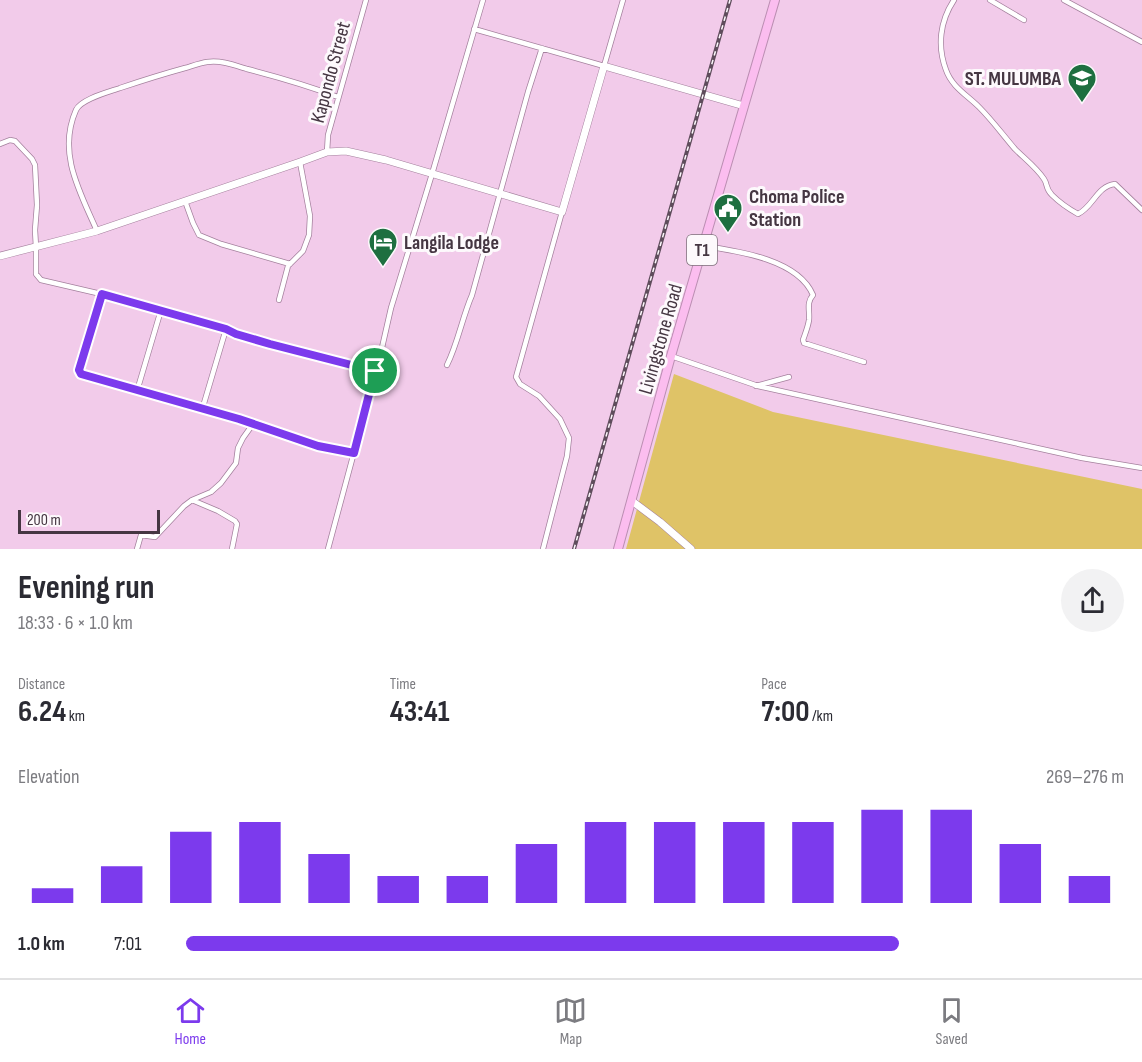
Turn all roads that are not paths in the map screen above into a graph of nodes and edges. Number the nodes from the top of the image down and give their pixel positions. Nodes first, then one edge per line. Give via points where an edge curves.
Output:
1 (366, 0) edge
2 (483, 0) edge
3 (623, 0) edge
4 (775, 0) edge
5 (954, 0) edge
6 (990, 0) edge
7 (1066, 1) edge
8 (1024, 20) dead end
9 (474, 29) junction
10 (1142, 42) edge
11 (543, 48) junction
12 (604, 66) junction
13 (338, 97) junction
14 (744, 106) junction
15 (0, 144) edge
16 (327, 152) junction
17 (300, 162) junction
18 (432, 174) junction
19 (500, 194) junction
20 (185, 201) junction
21 (1142, 210) edge
22 (562, 212) junction
23 (97, 231) junction
24 (704, 246) junction
25 (36, 247) junction
26 (0, 256) edge
27 (290, 264) junction
28 (102, 294) junction
29 (279, 300) dead end
30 (160, 310) junction
31 (226, 329) junction
32 (671, 356) junction
33 (864, 362) dead end
34 (447, 365) dead end
35 (375, 371) junction
36 (789, 377) dead end
37 (756, 386) junction
38 (137, 391) junction
39 (202, 410) junction
40 (253, 424) junction
41 (354, 453) junction
42 (1141, 466) edge
43 (192, 500) junction
44 (632, 501) junction
45 (137, 549) edge
46 (231, 549) edge
47 (328, 549) edge
48 (543, 549) edge
49 (618, 549) edge
50 (691, 549) edge

1 - 13 street, Kapondo Street
2 - 9 street
3 - 12 street
4 - 14 highway, Livingstone Road / T1
5 - 21 street via 941,30 946,71 1043,177 1051,194 1080,213 1100,191 1115,184
6 - 8 street
7 - 10 street
9 - 11 street
9 - 18 street
11 - 12 street
11 - 19 street
12 - 14 street
12 - 22 street
13 - 16 street, Kapondo Street
13 - 23 street via 264,73 206,62 128,85 79,105 70,131 69,159
14 - 24 highway, Livingstone Road / T1
15 - 25 street via 15,141 35,165
16 - 17 street
16 - 18 street via 346,151
17 - 20 street
17 - 27 street via 310,216 309,235 303,251
18 - 19 street
18 - 35 street
19 - 22 street
19 - 34 street via 472,295
20 - 23 street
20 - 27 street via 200,235
22 - 48 street via 516,376 560,419 569,438
23 - 25 street
24 - 32 highway, Livingstone Road / T1
24 - 33 street via 769,260 796,274 813,295 807,308 804,343
25 - 26 street
25 - 28 street via 36,274 40,280
27 - 29 street
28 - 30 street
28 - 38 street via 80,373
30 - 31 street
30 - 38 street
31 - 35 street
31 - 39 street
32 - 37 street
32 - 44 highway, Livingstone Road / T1
35 - 41 street
36 - 37 street
37 - 42 street via 1082,458
38 - 39 street
39 - 40 street
40 - 41 street via 318,446
40 - 43 street via 238,448 236,463 221,483
41 - 47 street
43 - 45 street via 155,537 141,535
43 - 46 street via 236,521
44 - 49 highway, Livingstone Road / T1
44 - 50 street

